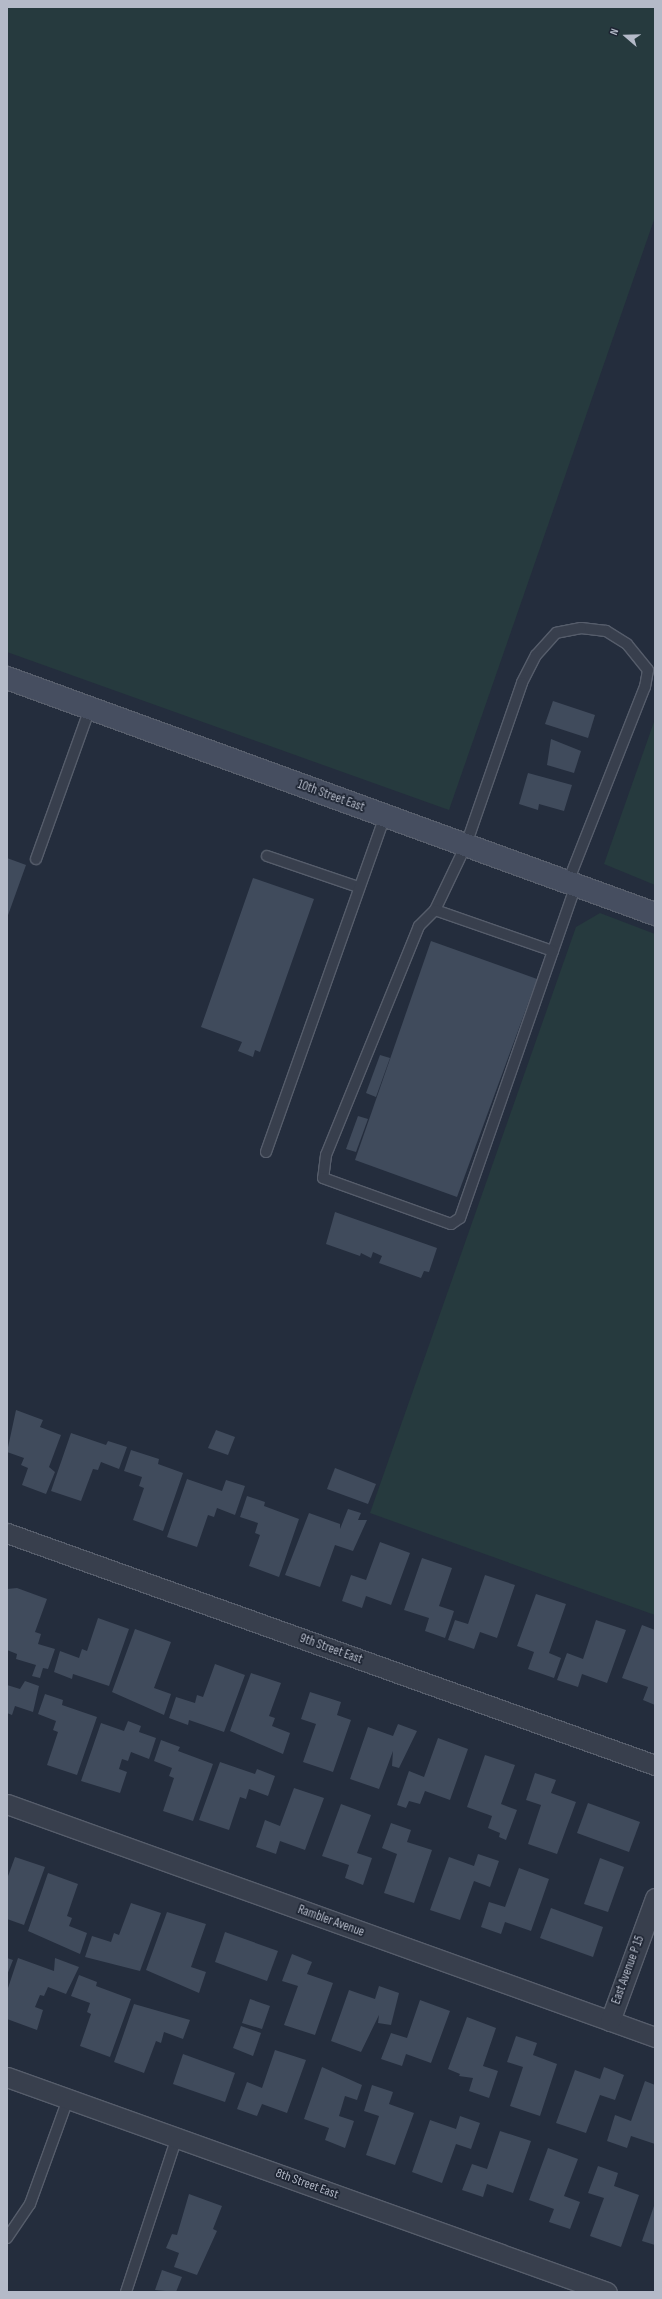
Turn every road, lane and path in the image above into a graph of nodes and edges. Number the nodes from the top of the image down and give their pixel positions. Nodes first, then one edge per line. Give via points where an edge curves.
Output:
1 (7, 678) edge
2 (90, 708) junction
3 (385, 816) junction
4 (466, 845) junction
5 (267, 856) dead end
6 (36, 859) dead end
7 (572, 884) junction
8 (358, 887) junction
9 (435, 910) junction
10 (655, 914) edge
11 (553, 951) junction
12 (266, 1152) dead end
13 (7, 1533) edge
14 (655, 1766) edge
15 (7, 1804) edge
16 (655, 1898) edge
17 (610, 2021) junction
18 (655, 2038) edge
19 (7, 2077) edge
20 (68, 2099) junction
21 (177, 2137) junction
22 (7, 2238) edge
23 (126, 2292) edge
24 (607, 2292) edge

1 - 2 main road, 10th Street East
2 - 3 main road, 10th Street East
2 - 6 lane
3 - 4 main road, 10th Street East
3 - 8 lane
4 - 7 main road, 10th Street East
4 - 7 lane via 522,683 536,655 556,633 581,628 606,631 642,658 648,670 645,687
4 - 9 lane
5 - 8 lane
7 - 10 main road, 10th Street East
7 - 11 lane
8 - 12 lane
9 - 11 lane
9 - 11 lane via 419,926 326,1155 323,1178 451,1224 460,1218
13 - 14 street, 9th Street East
15 - 17 street, Rambler Avenue
16 - 17 street, East Avenue P 15
17 - 18 street, Rambler Avenue
19 - 20 street, 8th Street East
20 - 21 street, 8th Street East
20 - 22 lane via 30,2204
21 - 23 lane
21 - 24 street, 8th Street East

